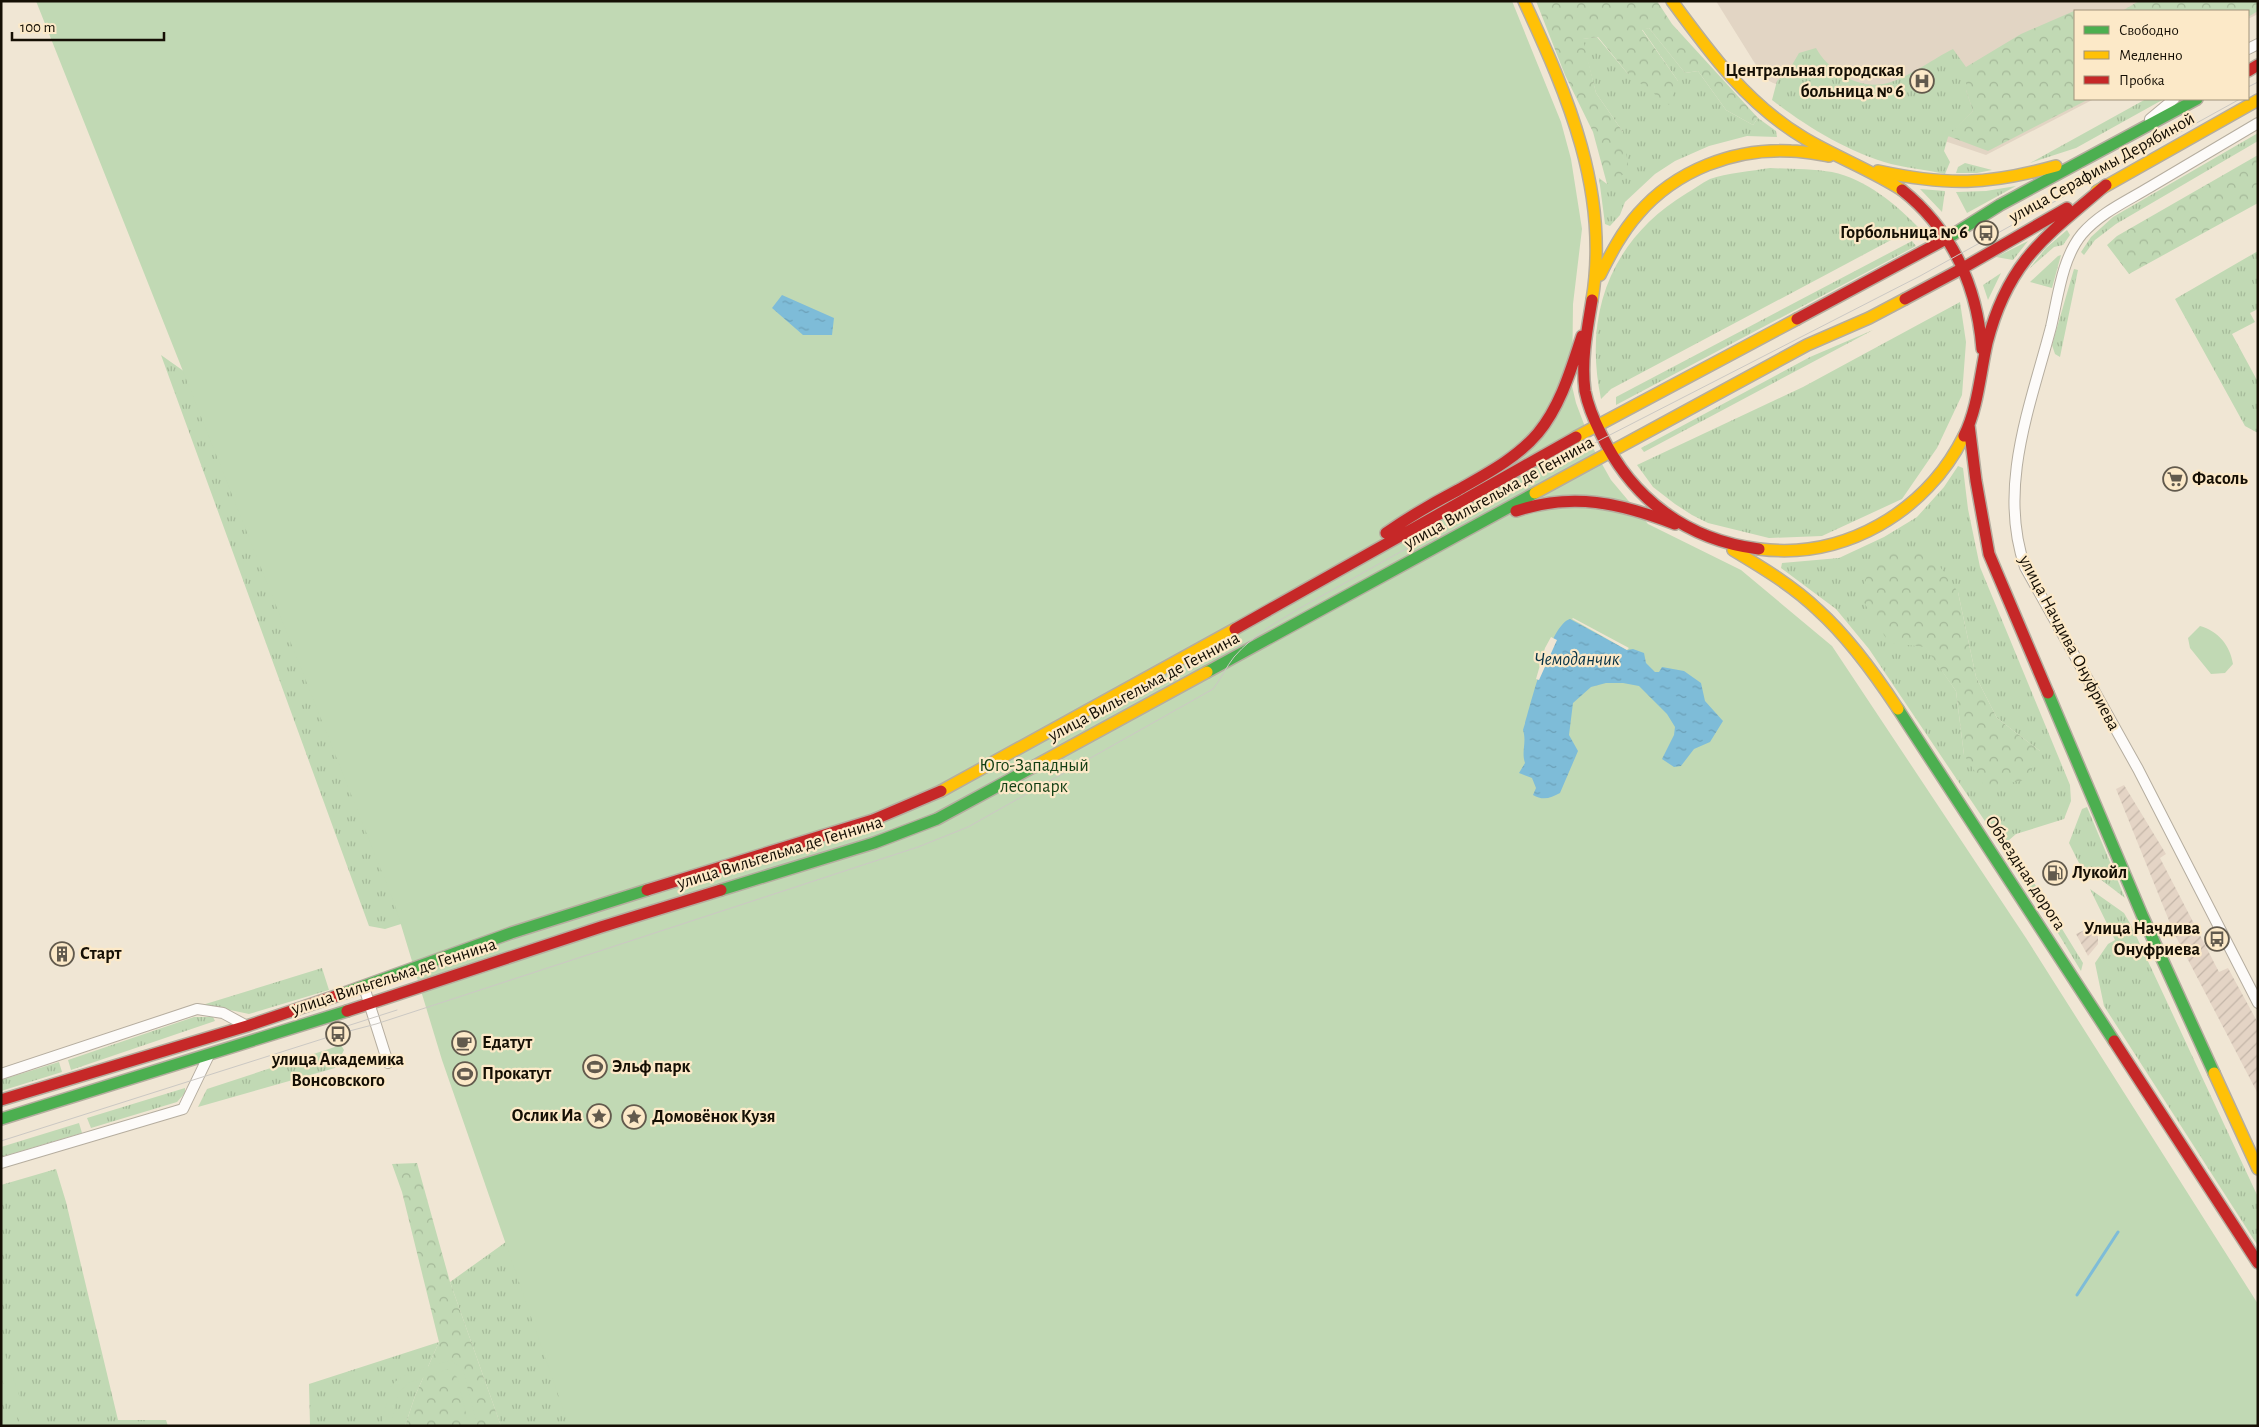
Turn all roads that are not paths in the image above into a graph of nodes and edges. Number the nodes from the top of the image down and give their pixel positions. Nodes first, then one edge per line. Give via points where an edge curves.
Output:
1 (1524, 1) edge
2 (1672, 1) edge
3 (2173, 100) edge
4 (2195, 100) edge
5 (2258, 100) edge
6 (2258, 123) edge
7 (2135, 133) junction
8 (2094, 156) junction
9 (1843, 160) junction
10 (1864, 168) junction
11 (2106, 185) junction
12 (1946, 239) junction
13 (1963, 268) junction
14 (1594, 288) junction
15 (1589, 313) junction
16 (1983, 364) junction
17 (1970, 425) junction
18 (1596, 426) junction
19 (1609, 452) junction
20 (1477, 526) junction
21 (1682, 526) junction
22 (1719, 542) junction
23 (1308, 587) junction
24 (364, 987) junction
25 (2258, 1003) edge
26 (368, 1004) junction
27 (246, 1026) junction
28 (209, 1055) junction
29 (388, 1063) dead end
30 (1, 1074) edge
31 (1, 1100) edge
32 (1, 1119) edge
33 (1, 1163) edge
34 (2258, 1169) edge
35 (2258, 1264) edge

1 - 14 main road via 1582,139 1596,204
2 - 9 main road via 1716,61 1756,102 1791,130
3 - 7 street, улица Серафимы Дерябиной
4 - 7 main road, улица Серафимы Дерябиной
5 - 11 main road, улица Серафимы Дерябиной
6 - 25 street, улица Начдива Онуфриева via 2105,214 2081,236 2070,256 2019,447 2014,500 2018,548 2025,567 2138,768
7 - 8 main road, улица Серафимы Дерябиной
8 - 10 main road via 2021,176 1976,182 1916,180
8 - 12 main road, улица Серафимы Дерябиной via 2046,179
9 - 10 main road
9 - 14 main road via 1803,151 1770,150 1738,155 1683,176 1660,191 1638,212 1618,240
10 - 12 main road via 1903,191 1925,211
11 - 13 main road, улица Серафимы Дерябиной
11 - 16 main road via 2042,239 2019,266 1993,324
12 - 13 main road
12 - 18 main road, улица Вильгельма де Геннина
13 - 16 main road via 1977,309
13 - 19 main road, улица Вильгельма де Геннина via 1870,318 1807,345
14 - 15 main road
15 - 18 main road via 1584,369 1589,409
15 - 23 main road via 1566,385 1549,418 1528,444 1509,459 1402,522
16 - 17 main road
17 - 22 main road via 1934,481 1905,510 1869,532 1827,548 1787,553 1764,552
17 - 34 main road via 1989,554 2142,915
18 - 19 main road
18 - 23 main road, улица Вильгельма де Геннина
19 - 20 main road, улица Вильгельма де Геннина
19 - 21 main road via 1646,500
20 - 21 main road via 1528,506 1565,501 1631,507
20 - 26 main road, улица Вильгельма де Геннина via 937,819 874,843
21 - 22 main road
22 - 35 main road, Объездная дорога via 1798,593 1828,619 1880,682
23 - 24 main road, улица Вильгельма де Геннина via 1068,722 901,810 511,933
24 - 26 street
24 - 27 main road, улица Вильгельма де Геннина
26 - 28 main road, улица Вильгельма де Геннина
26 - 29 street
27 - 30 street via 223,1013 197,1010
27 - 31 main road, улица Вильгельма де Геннина
28 - 32 main road, улица Вильгельма де Геннина
28 - 33 street via 183,1109

